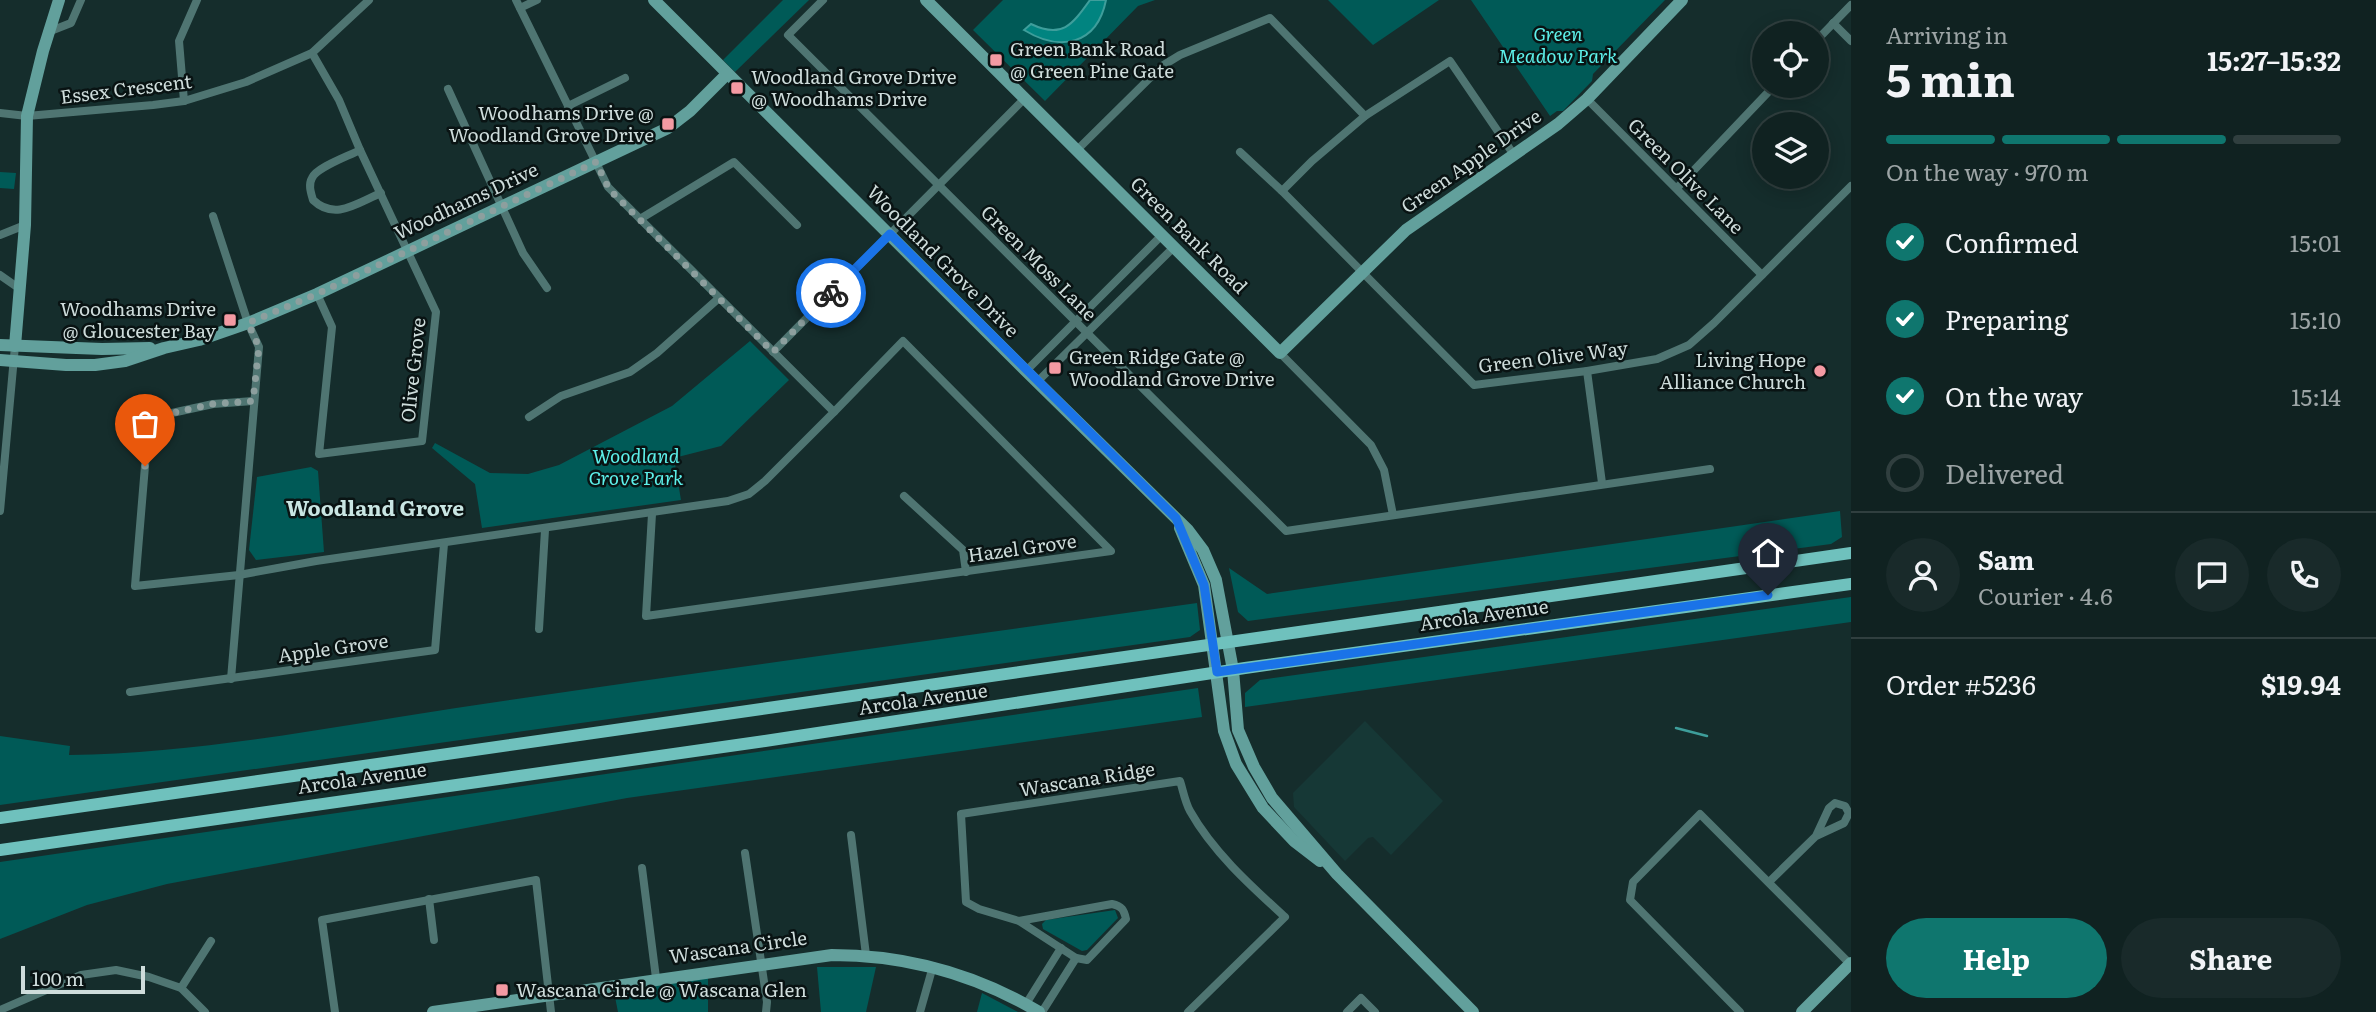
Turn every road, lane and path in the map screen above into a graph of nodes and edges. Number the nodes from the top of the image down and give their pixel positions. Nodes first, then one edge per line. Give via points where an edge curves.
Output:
1 (59, 0) edge
2 (81, 0) edge
3 (197, 0) edge
4 (369, 0) edge
5 (537, 0) edge
6 (654, 0) edge
7 (823, 0) edge
8 (926, 0) edge
9 (1682, 0) edge
10 (518, 4) edge
11 (1851, 5) edge
12 (1833, 23) junction
13 (1829, 27) edge
14 (48, 32) junction
15 (1851, 41) edge
16 (312, 53) junction
17 (727, 74) junction
18 (625, 78) dead end
19 (448, 89) dead end
20 (1025, 98) junction
21 (1763, 98) edge
22 (1587, 99) junction
23 (184, 101) junction
24 (568, 106) junction
25 (0, 113) edge
26 (27, 116) junction
27 (1366, 116) junction
28 (360, 150) junction
29 (1077, 150) junction
30 (1240, 152) dead end
31 (1514, 155) junction
32 (596, 162) junction
33 (939, 186) junction
34 (1851, 186) edge
35 (1677, 188) junction
36 (1282, 191) junction
37 (381, 193) junction
38 (501, 206) junction
39 (213, 216) dead end
40 (639, 219) junction
41 (25, 225) junction
42 (797, 225) dead end
43 (890, 234) junction
44 (0, 235) edge
45 (1161, 236) junction
46 (1173, 248) junction
47 (408, 249) junction
48 (1362, 273) junction
49 (0, 275) edge
50 (1762, 275) junction
51 (547, 288) dead end
52 (20, 289) junction
53 (317, 294) junction
54 (719, 298) junction
55 (1076, 321) junction
56 (248, 323) junction
57 (1088, 334) junction
58 (0, 345) edge
59 (15, 346) junction
60 (164, 348) junction
61 (773, 352) junction
62 (1280, 353) junction
63 (6, 360) edge
64 (1026, 371) junction
65 (1587, 371) junction
66 (1037, 382) junction
67 (253, 401) junction
68 (834, 412) junction
69 (529, 417) dead end
70 (1710, 469) dead end
71 (1602, 484) junction
72 (904, 496) dead end
73 (0, 511) edge
74 (652, 514) junction
75 (1393, 516) junction
76 (1176, 518) junction
77 (545, 530) junction
78 (444, 544) junction
79 (1851, 554) edge
80 (966, 572) junction
81 (239, 575) junction
82 (1851, 584) edge
83 (539, 629) dead end
84 (1227, 642) junction
85 (1213, 644) junction
86 (1233, 670) junction
87 (1217, 672) junction
88 (231, 679) junction
89 (130, 692) dead end
90 (0, 818) edge
91 (852, 835) dead end
92 (1816, 836) junction
93 (0, 850) edge
94 (745, 853) dead end
95 (642, 868) dead end
96 (1336, 874) junction
97 (1769, 882) junction
98 (429, 899) junction
99 (1019, 920) junction
100 (433, 940) dead end
101 (211, 941) dead end
102 (1061, 948) junction
103 (866, 955) junction
104 (1076, 958) junction
105 (761, 963) junction
106 (1851, 964) edge
107 (933, 966) junction
108 (656, 978) junction
109 (181, 988) junction
110 (549, 995) junction
111 (1026, 1004) junction
112 (0, 1010) edge
113 (205, 1012) edge
114 (335, 1012) edge
115 (433, 1012) edge
116 (551, 1012) edge
117 (766, 1012) edge
118 (919, 1012) edge
119 (1040, 1012) edge
120 (1188, 1012) edge
121 (1347, 1012) edge
122 (1375, 1012) edge
123 (1473, 1012) edge
124 (1740, 1012) edge
125 (1802, 1012) edge

1 - 14 street
2 - 14 street via 71,23
3 - 23 street via 179,40
4 - 16 street, Essex Crescent
5 - 10 street
6 - 17 street, Woodland Grove Drive
7 - 33 street, Green Moss Lane via 788,35
8 - 20 street, Green Bank Road
9 - 22 street, Green Apple Drive
10 - 24 street
11 - 12 street
12 - 13 street
12 - 15 street
14 - 26 street
16 - 23 street, Essex Crescent via 246,82
16 - 28 street
17 - 32 street, Woodhams Drive via 668,128
17 - 43 street, Woodland Grove Drive
18 - 24 street
19 - 38 street
20 - 29 street, Green Bank Road
20 - 33 street
21 - 35 street
22 - 31 street, Green Apple Drive
22 - 35 street, Green Olive Lane
23 - 26 street, Essex Crescent
24 - 32 street
25 - 26 street, Essex Crescent
26 - 41 street
27 - 29 street via 1270,18 1162,66
27 - 31 street via 1450,61
27 - 36 street
28 - 37 street
28 - 37 street via 317,171 310,184 313,200 328,211 337,211
29 - 45 street, Green Bank Road
30 - 36 street
31 - 48 street, Green Apple Drive via 1406,230
32 - 38 street, Woodhams Drive
32 - 40 street via 608,187
33 - 43 street
33 - 55 street, Green Moss Lane
34 - 50 street, Green Olive Way
35 - 50 street, Green Olive Lane
36 - 48 street
37 - 47 street
38 - 47 street, Woodhams Drive
38 - 51 street via 523,253
39 - 56 street
40 - 42 street via 734,162
40 - 54 street
41 - 44 street
41 - 52 street
43 - 61 street
43 - 64 street, Woodland Grove Drive
45 - 46 street, Green Bank Road
45 - 55 street
46 - 57 street
46 - 62 street, Green Bank Road
47 - 53 street, Woodhams Drive
47 - 53 street, Olive Grove via 436,312 422,441 319,454 332,327
48 - 62 street, Green Apple Drive
48 - 65 street, Green Olive Way via 1474,385
49 - 52 street
50 - 65 street, Green Olive Way via 1689,345 1657,359
52 - 59 street
53 - 56 street, Woodhams Drive
54 - 61 street
54 - 69 street via 630,372 561,396
55 - 57 street, Green Moss Lane
55 - 64 street
56 - 60 street, Woodhams Drive
56 - 67 street via 259,347
57 - 66 street
57 - 75 street, Green Moss Lane via 1286,531
58 - 59 street, Woodhams Drive
59 - 60 street, Woodhams Drive
59 - 63 street
60 - 63 street, Woodhams Drive via 95,365
61 - 68 street
62 - 75 street, Green Bank Road via 1371,445 1384,470
63 - 73 street
64 - 66 street, Woodland Grove Drive
65 - 71 street
66 - 76 street, Woodland Grove Drive
67 - 81 street
67 - 81 street via 149,418 135,586
68 - 74 street via 749,494 728,502
68 - 80 street, Hazel Grove via 903,341 1111,551
70 - 71 street, Green Moss Lane
71 - 75 street, Green Moss Lane
72 - 80 street via 963,550
74 - 77 street
74 - 80 street, Hazel Grove via 646,616
76 - 84 street, Woodland Grove Drive via 1203,550 1216,580
76 - 85 street, Woodland Grove Drive via 1204,585
77 - 78 street
77 - 83 street
78 - 81 street
78 - 88 street, Apple Grove via 435,650
79 - 84 main road, Arcola Avenue
81 - 88 street
82 - 86 main road, Arcola Avenue
84 - 85 main road, Arcola Avenue
84 - 86 street, Woodland Grove Drive
85 - 87 street, Woodland Grove Drive
85 - 90 main road, Arcola Avenue
86 - 87 main road, Arcola Avenue
86 - 96 street, Woodland Grove Drive via 1238,730 1254,767 1272,798
87 - 93 main road, Arcola Avenue
87 - 96 street, Woodland Grove Drive via 1224,731 1236,764 1263,808 1294,841
88 - 89 street, Apple Grove
91 - 103 street
92 - 92 street via 1847,820 1846,806 1839,803 1829,808
92 - 97 street
94 - 105 street
95 - 108 street
96 - 123 street
97 - 106 street
97 - 124 street via 1700,814 1631,889 1630,900
98 - 100 street
98 - 110 street via 536,880
98 - 114 street via 322,920
99 - 102 street, Wascana Ridge
99 - 104 street, Wascana Ridge via 1120,906 1126,919 1121,927 1087,960
99 - 120 street, Wascana Ridge via 966,902 961,814 1180,781 1190,811 1215,846 1285,916
101 - 109 street
102 - 104 street, Wascana Ridge
102 - 111 street
103 - 105 street, Wascana Circle via 832,954
103 - 107 street, Wascana Circle
104 - 119 street
105 - 108 street, Wascana Circle
105 - 117 street
106 - 125 street
107 - 111 street, Wascana Circle
107 - 118 street
108 - 110 street, Wascana Circle
109 - 112 street via 116,970 81,975
109 - 113 street
110 - 115 street, Wascana Circle
110 - 116 street
111 - 119 street, Wascana Circle
121 - 122 street via 1361,998

